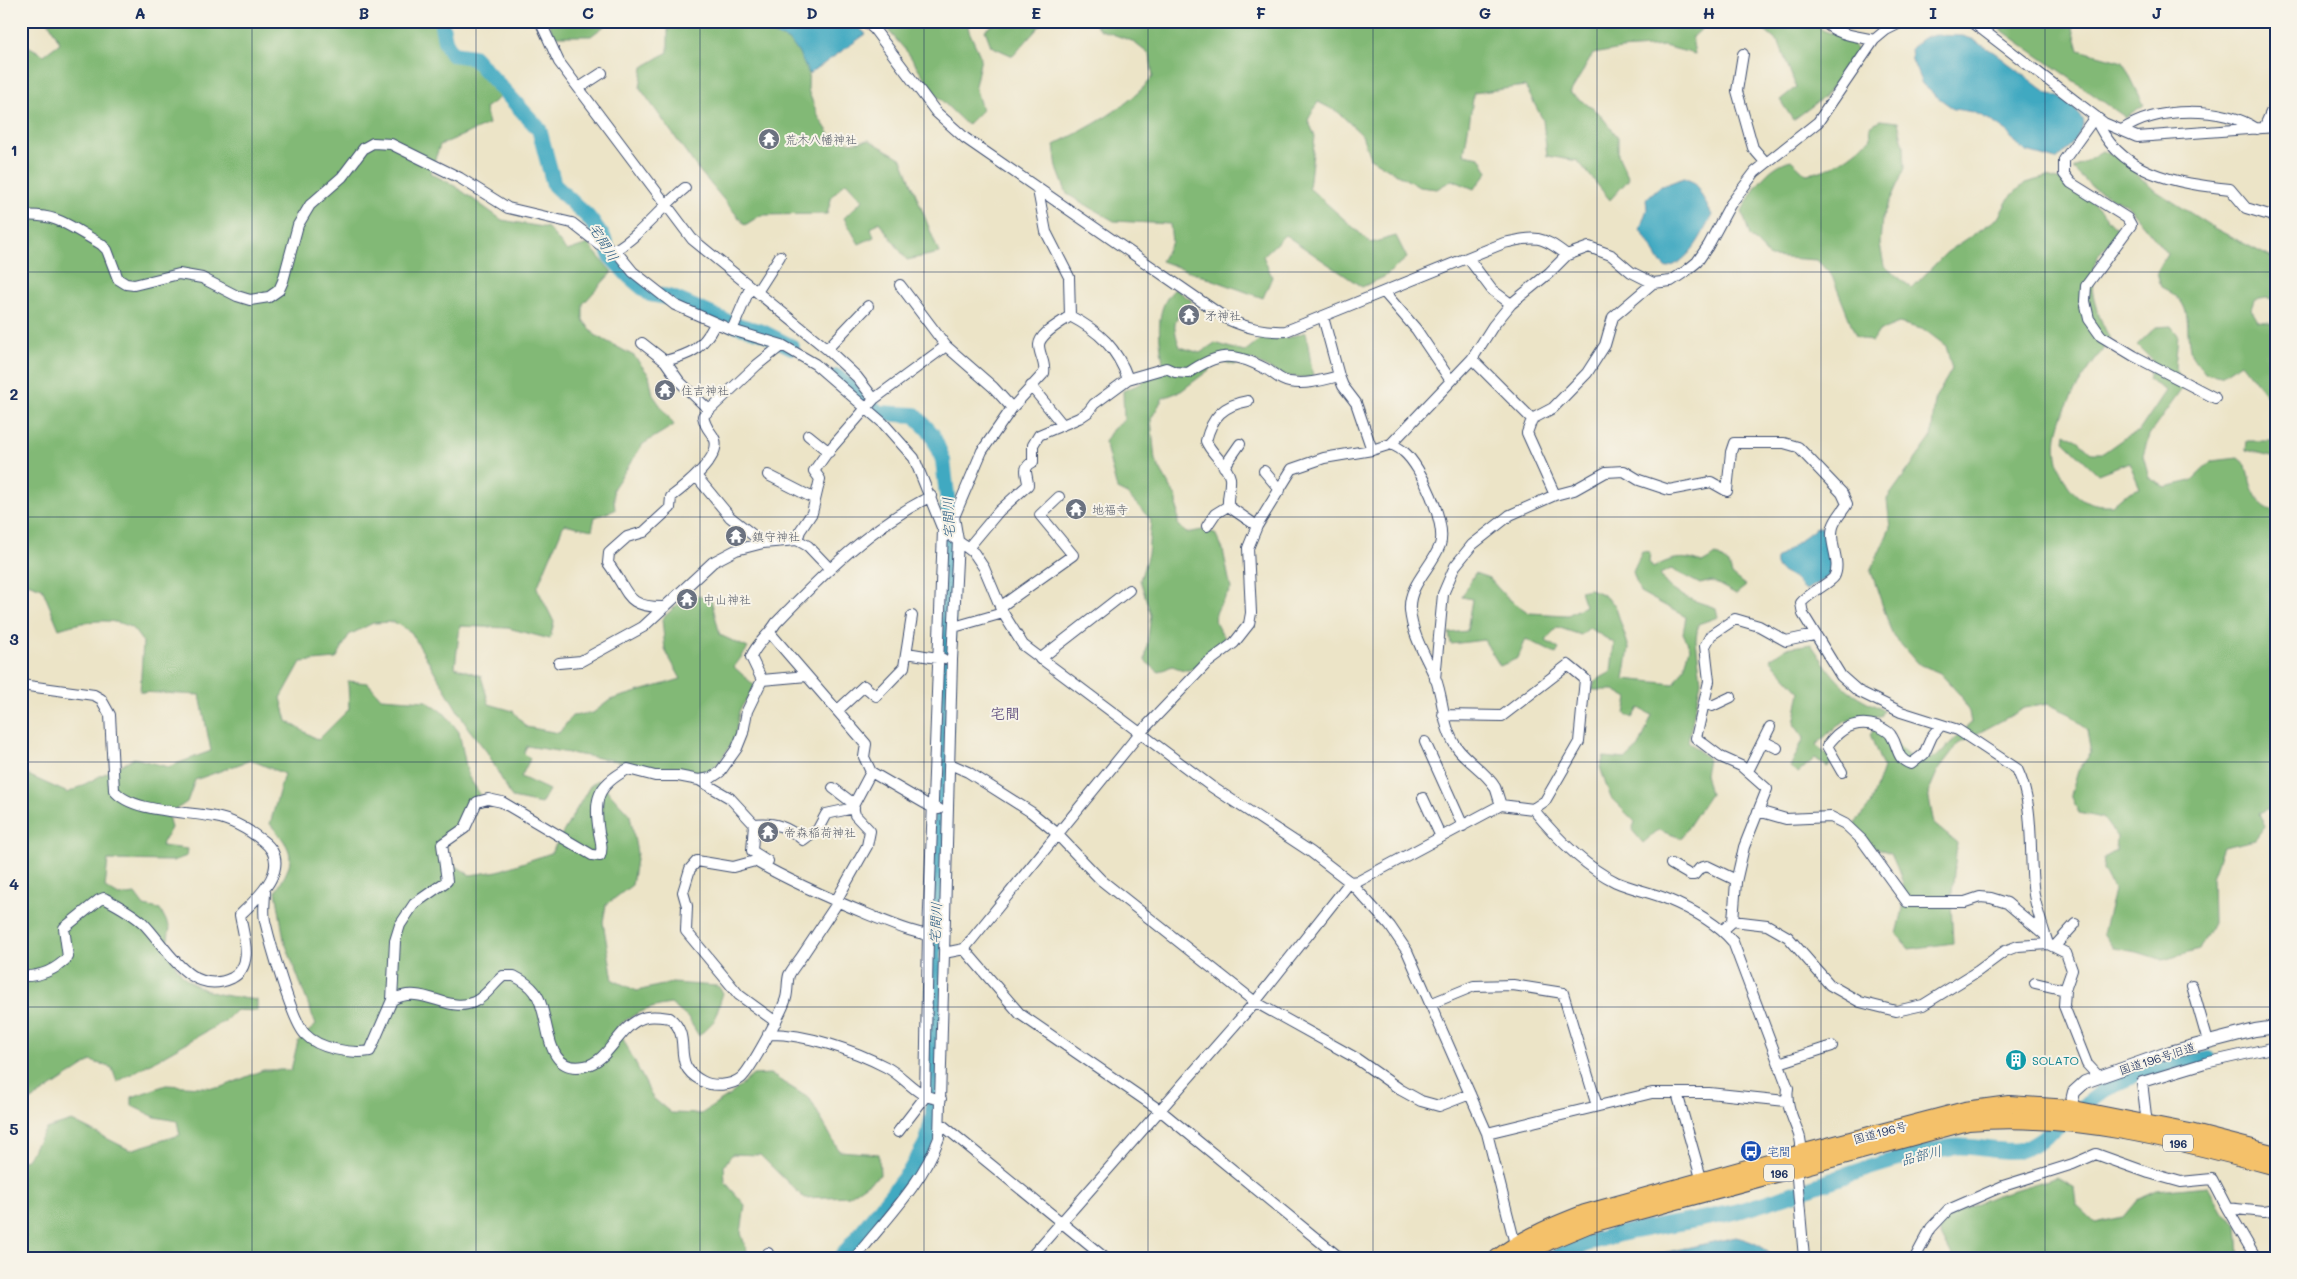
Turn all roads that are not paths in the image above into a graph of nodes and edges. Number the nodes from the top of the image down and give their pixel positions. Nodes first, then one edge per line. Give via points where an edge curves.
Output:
1 (540, 21) edge
2 (865, 21) edge
3 (1824, 21) edge
4 (1904, 21) edge
5 (1971, 21) edge
6 (1874, 40) junction
7 (1743, 54) dead end
8 (602, 73) dead end
9 (579, 88) junction
10 (2276, 101) edge
11 (2095, 117) junction
12 (2276, 127) edge
13 (2260, 128) junction
14 (2122, 130) junction
15 (1766, 163) junction
16 (685, 188) dead end
17 (1038, 190) junction
18 (666, 204) junction
19 (21, 216) edge
20 (2276, 217) edge
21 (615, 250) junction
22 (1567, 255) junction
23 (780, 256) dead end
24 (1468, 258) junction
25 (1653, 283) junction
26 (900, 285) dead end
27 (753, 290) junction
28 (1384, 292) junction
29 (1511, 304) junction
30 (868, 306) dead end
31 (1070, 316) junction
32 (1323, 317) junction
33 (715, 324) junction
34 (732, 329) junction
35 (642, 343) dead end
36 (782, 345) junction
37 (946, 346) junction
38 (827, 349) junction
39 (1472, 359) junction
40 (665, 361) junction
41 (1339, 376) junction
42 (1128, 379) junction
43 (1451, 381) junction
44 (1031, 386) junction
45 (2215, 398) dead end
46 (1248, 401) dead end
47 (869, 404) junction
48 (1012, 408) junction
49 (709, 410) junction
50 (1532, 419) junction
51 (1062, 424) junction
52 (808, 435) dead end
53 (1240, 444) dead end
54 (1391, 444) junction
55 (1372, 450) junction
56 (828, 452) junction
57 (1224, 467) junction
58 (1264, 471) dead end
59 (768, 475) dead end
60 (697, 477) junction
61 (1280, 490) junction
62 (1555, 495) junction
63 (931, 496) junction
64 (1059, 497) dead end
65 (815, 499) junction
66 (1228, 506) junction
67 (1208, 526) dead end
68 (1257, 526) junction
69 (943, 530) junction
70 (797, 540) junction
71 (958, 540) junction
72 (763, 543) junction
73 (968, 548) junction
74 (829, 568) junction
75 (1129, 590) dead end
76 (665, 607) junction
77 (1002, 610) junction
78 (912, 616) dead end
79 (954, 627) junction
80 (770, 633) junction
81 (1814, 635) junction
82 (907, 653) junction
83 (1040, 659) junction
84 (944, 660) junction
85 (559, 663) dead end
86 (807, 676) junction
87 (1435, 679) junction
88 (762, 680) junction
89 (21, 685) edge
90 (1731, 697) dead end
91 (1704, 703) junction
92 (838, 710) junction
93 (1443, 715) junction
94 (1941, 725) junction
95 (1770, 727) dead end
96 (1140, 733) junction
97 (1763, 741) junction
98 (1425, 742) dead end
99 (1777, 748) dead end
100 (950, 764) junction
101 (1748, 771) junction
102 (871, 772) junction
103 (1842, 772) dead end
104 (699, 780) junction
105 (833, 788) dead end
106 (1423, 798) dead end
107 (1501, 805) junction
108 (854, 806) junction
109 (940, 809) junction
110 (1532, 809) junction
111 (1758, 811) junction
112 (754, 824) junction
113 (1463, 826) junction
114 (1057, 835) junction
115 (1442, 837) junction
116 (1671, 864) dead end
117 (778, 874) junction
118 (1736, 880) junction
119 (1350, 882) junction
120 (265, 891) junction
121 (837, 902) junction
122 (1733, 921) junction
123 (2075, 924) dead end
124 (1723, 930) junction
125 (935, 936) junction
126 (2049, 942) junction
127 (964, 949) junction
128 (944, 953) junction
129 (21, 976) edge
130 (2035, 983) dead end
131 (2192, 986) dead end
132 (2065, 990) junction
133 (392, 1000) junction
134 (1255, 1002) junction
135 (1430, 1004) junction
136 (776, 1022) junction
137 (2276, 1027) edge
138 (768, 1034) junction
139 (2208, 1042) junction
140 (1832, 1046) dead end
141 (2276, 1047) edge
142 (1779, 1063) junction
143 (2098, 1077) junction
144 (1677, 1093) junction
145 (1470, 1094) junction
146 (933, 1098) junction
147 (1786, 1101) junction
148 (1597, 1106) junction
149 (1161, 1111) junction
150 (2070, 1114) junction
151 (941, 1124) junction
152 (2147, 1124) junction
153 (898, 1132) dead end
154 (1487, 1133) junction
155 (2276, 1154) edge
156 (1801, 1160) junction
157 (2276, 1168) edge
158 (1704, 1187) junction
159 (2227, 1208) junction
160 (2276, 1210) edge
161 (1062, 1222) junction
162 (1518, 1252) edge
163 (855, 1258) edge
164 (1030, 1258) edge
165 (1105, 1258) edge
166 (1340, 1258) edge
167 (1497, 1258) edge
168 (1804, 1258) edge
169 (1915, 1258) edge
170 (2256, 1258) edge

1 - 9 street via 558,62
2 - 17 street via 936,112 965,138
3 - 6 street via 1828,27
4 - 6 street
5 - 11 street
6 - 15 street via 1818,122
7 - 15 street via 1736,91 1753,148
8 - 9 street
9 - 18 street
10 - 13 street
11 - 14 street
11 - 20 street via 2102,133 2127,161 2155,175 2194,185 2230,189 2246,208
11 - 45 street via 2064,160 2064,174 2071,183 2127,218 2132,225 2086,286 2089,319 2101,336
12 - 13 street
13 - 14 street via 2137,137
13 - 14 street via 2227,115 2193,112 2154,118
15 - 25 street via 1730,205 1697,262 1671,280
16 - 18 street
17 - 31 street via 1046,232 1069,277
17 - 32 street via 1228,319 1245,327 1267,332 1286,331
18 - 21 street via 625,245
18 - 27 street via 692,239
19 - 21 street via 52,216 101,244 107,250 118,279 126,284 179,274 190,275 250,300 269,298 283,281 303,214 342,176 364,148 381,142 426,160 508,208 572,223 599,244
21 - 33 street via 633,272 675,306
22 - 24 street via 1548,240 1526,238
22 - 25 street via 1589,247 1611,255 1631,272
22 - 29 street
23 - 27 street
24 - 28 street
24 - 29 street via 1492,290
25 - 50 street via 1613,317 1605,345 1587,373 1553,408
26 - 37 street
27 - 34 street via 736,316
27 - 38 street
28 - 32 street
28 - 43 street via 1416,330
29 - 39 street
30 - 38 street
31 - 42 street via 1091,327 1111,345 1121,359
31 - 44 street via 1042,337 1039,345 1044,373
32 - 41 street
33 - 34 street
33 - 40 street via 698,349
34 - 36 street
35 - 40 street
36 - 47 street via 815,364
36 - 49 street
37 - 47 street
37 - 48 street
38 - 47 street via 857,377
39 - 43 street
39 - 50 street
40 - 49 street via 679,381
41 - 42 street via 1316,382 1290,382 1281,380 1259,365 1226,356 1207,360 1188,373 1166,368
41 - 55 street via 1356,403
42 - 51 street via 1088,412
43 - 54 street
44 - 48 street
44 - 51 street
46 - 57 street via 1226,407 1216,414 1211,424 1206,441
47 - 56 street
47 - 63 street via 914,458
48 - 71 street via 982,450 954,517
49 - 60 street via 703,416 705,428 715,440 715,448
50 - 62 street via 1528,433
51 - 73 street via 1035,439 1033,462 1025,471 1028,485 999,511
52 - 56 street
53 - 57 street
54 - 55 street
54 - 87 street via 1405,452 1428,488 1440,524 1441,543 1413,591 1410,609 1418,646
55 - 61 street via 1302,464 1292,469
56 - 65 street via 814,471 820,479
57 - 66 street via 1229,476
58 - 61 street
59 - 65 street
60 - 72 street via 730,518
60 - 76 street via 671,497 670,508 644,532 627,537 609,553 608,563 622,581 630,599 646,608
61 - 68 street
62 - 81 street via 1574,490 1606,472 1624,471 1668,490 1711,482 1727,491 1734,443 1784,443 1798,447 1842,493 1848,504 1833,525 1831,537 1837,568 1834,578 1808,594 1801,603
62 - 87 street via 1510,514 1472,545 1454,566 1444,594
63 - 69 street
63 - 74 street via 883,524
64 - 77 street via 1040,515 1073,556
65 - 70 street via 812,513
66 - 67 street via 1215,514
66 - 68 street
68 - 96 street via 1248,548 1249,624
69 - 71 street
69 - 84 street
70 - 72 street
70 - 74 street via 808,546
71 - 73 street
71 - 79 street
72 - 76 street via 736,550 713,562
73 - 77 street via 984,568
74 - 80 street
75 - 83 street
76 - 85 street via 643,628 624,639 581,661
77 - 79 street
77 - 83 street via 1023,645
78 - 82 street
79 - 84 street
80 - 86 street
80 - 88 street via 756,646 751,657
81 - 91 street via 1786,641 1748,621 1735,619 1725,624 1711,635 1705,646 1710,681
81 - 94 street via 1841,676 1858,691 1901,712
82 - 84 street
82 - 92 street via 904,667 876,696 864,686
83 - 96 street
84 - 100 street
84 - 109 street
86 - 88 street
86 - 92 street
87 - 93 street
88 - 104 street via 747,711 744,733 737,748 720,772
89 - 120 street via 94,695 101,699 110,715 114,790 119,796 135,804 217,817 256,835 275,855 276,868
90 - 91 street via 1712,706
91 - 101 street via 1696,738 1721,757
92 - 102 street via 866,744 864,757
93 - 107 street via 1447,732 1458,749 1494,787
93 - 110 street via 1502,716 1568,665 1585,679 1579,742 1545,801
94 - 103 street via 1924,754 1911,764 1904,762 1895,749 1893,738 1879,726 1860,722 1848,727 1827,746
94 - 126 street via 1958,730 2017,769 2031,818 2034,896
95 - 97 street
96 - 114 street
96 - 119 street
97 - 99 street
97 - 101 street
98 - 113 street
100 - 109 street
100 - 114 street via 1001,792
101 - 111 street via 1767,790
102 - 108 street
102 - 109 street
104 - 112 street via 730,798
104 - 133 street via 655,776 628,769 614,777 597,797 602,848 597,857 502,802 488,799 477,802 465,828 442,844 446,881 414,904 400,926 395,941
105 - 108 street
106 - 115 street
107 - 110 street
107 - 113 street
108 - 112 street via 826,814 818,829 803,840 785,826
108 - 121 street via 855,815 870,831 867,846
109 - 125 street
109 - 125 street
110 - 124 street via 1555,836 1615,882 1667,899
111 - 118 street
111 - 126 street via 1786,819 1831,817 1845,824 1862,840 1907,902 1965,902 1980,897 1991,898 2007,903
112 - 117 street via 752,851 776,867
113 - 115 street
114 - 127 street
114 - 134 street via 1101,880
115 - 119 street via 1359,881
116 - 118 street via 1690,875 1707,866
117 - 121 street
117 - 136 street via 755,861 733,867 697,861 690,869 683,892 687,906 686,931 739,995
118 - 122 street
119 - 134 street
119 - 135 street via 1390,926 1407,951
120 - 129 street via 240,915 247,950 244,964 236,976 222,982 207,983 189,974 174,962 143,923 104,898 64,928 68,957 61,964 32,977
120 - 133 street via 265,920 285,989 304,1034 319,1043 345,1051 370,1051
121 - 125 street via 905,929
121 - 136 street via 790,975 786,998
122 - 124 street
122 - 126 street via 1767,925 1788,937 1830,985 1860,1002 1896,1011 1923,1005 2005,951
123 - 126 street
124 - 142 street via 1733,942
125 - 128 street
125 - 146 street
126 - 132 street via 2066,954 2072,970
127 - 128 street
127 - 149 street via 1020,1014
128 - 146 street
130 - 132 street
131 - 139 street
132 - 143 street via 2067,1014 2087,1064
133 - 138 street via 404,993 418,994 460,1006 485,996 503,976 514,976 536,993 543,1009 550,1045 558,1060 571,1066 596,1062 630,1026 644,1018 670,1018 680,1026 682,1058 690,1072 703,1082 717,1085 732,1083 742,1077
134 - 145 street via 1354,1057 1421,1101 1439,1106
134 - 149 street
135 - 145 street
135 - 148 street via 1474,986 1513,985 1563,993
136 - 138 street
137 - 139 street, 国道196号旧道
138 - 146 street via 789,1034 856,1054 887,1068
139 - 143 street, 国道196号旧道
140 - 142 street
141 - 152 street via 2142,1082
142 - 147 street via 1788,1088
143 - 150 street, 国道196号旧道 via 2078,1086
144 - 147 street via 1710,1092
144 - 148 street via 1652,1093
144 - 158 street
145 - 154 street
146 - 151 street
146 - 153 street
147 - 156 street via 1801,1140
148 - 154 street
149 - 161 street
149 - 166 street
150 - 152 highway, 国道196号 / 196 via 2092,1113
150 - 156 highway, 国道196号 / 196 via 2049,1120 1968,1122
150 - 156 highway, 国道196号 / 196 via 2009,1104 1965,1110
150 - 157 highway, 国道196号 / 196
151 - 161 street
151 - 163 street via 940,1138 933,1155
152 - 155 highway, 国道196号 / 196
154 - 162 street
156 - 158 highway, 国道196号 / 196
156 - 168 street via 1798,1178
158 - 162 highway, 国道196号 / 196 via 1585,1213 1551,1226
159 - 160 street
159 - 169 street via 2212,1179 2181,1182 2096,1154 2002,1186 1948,1210 1931,1228
159 - 170 street
161 - 164 street
161 - 165 street
162 - 167 highway, 国道196号 / 196

